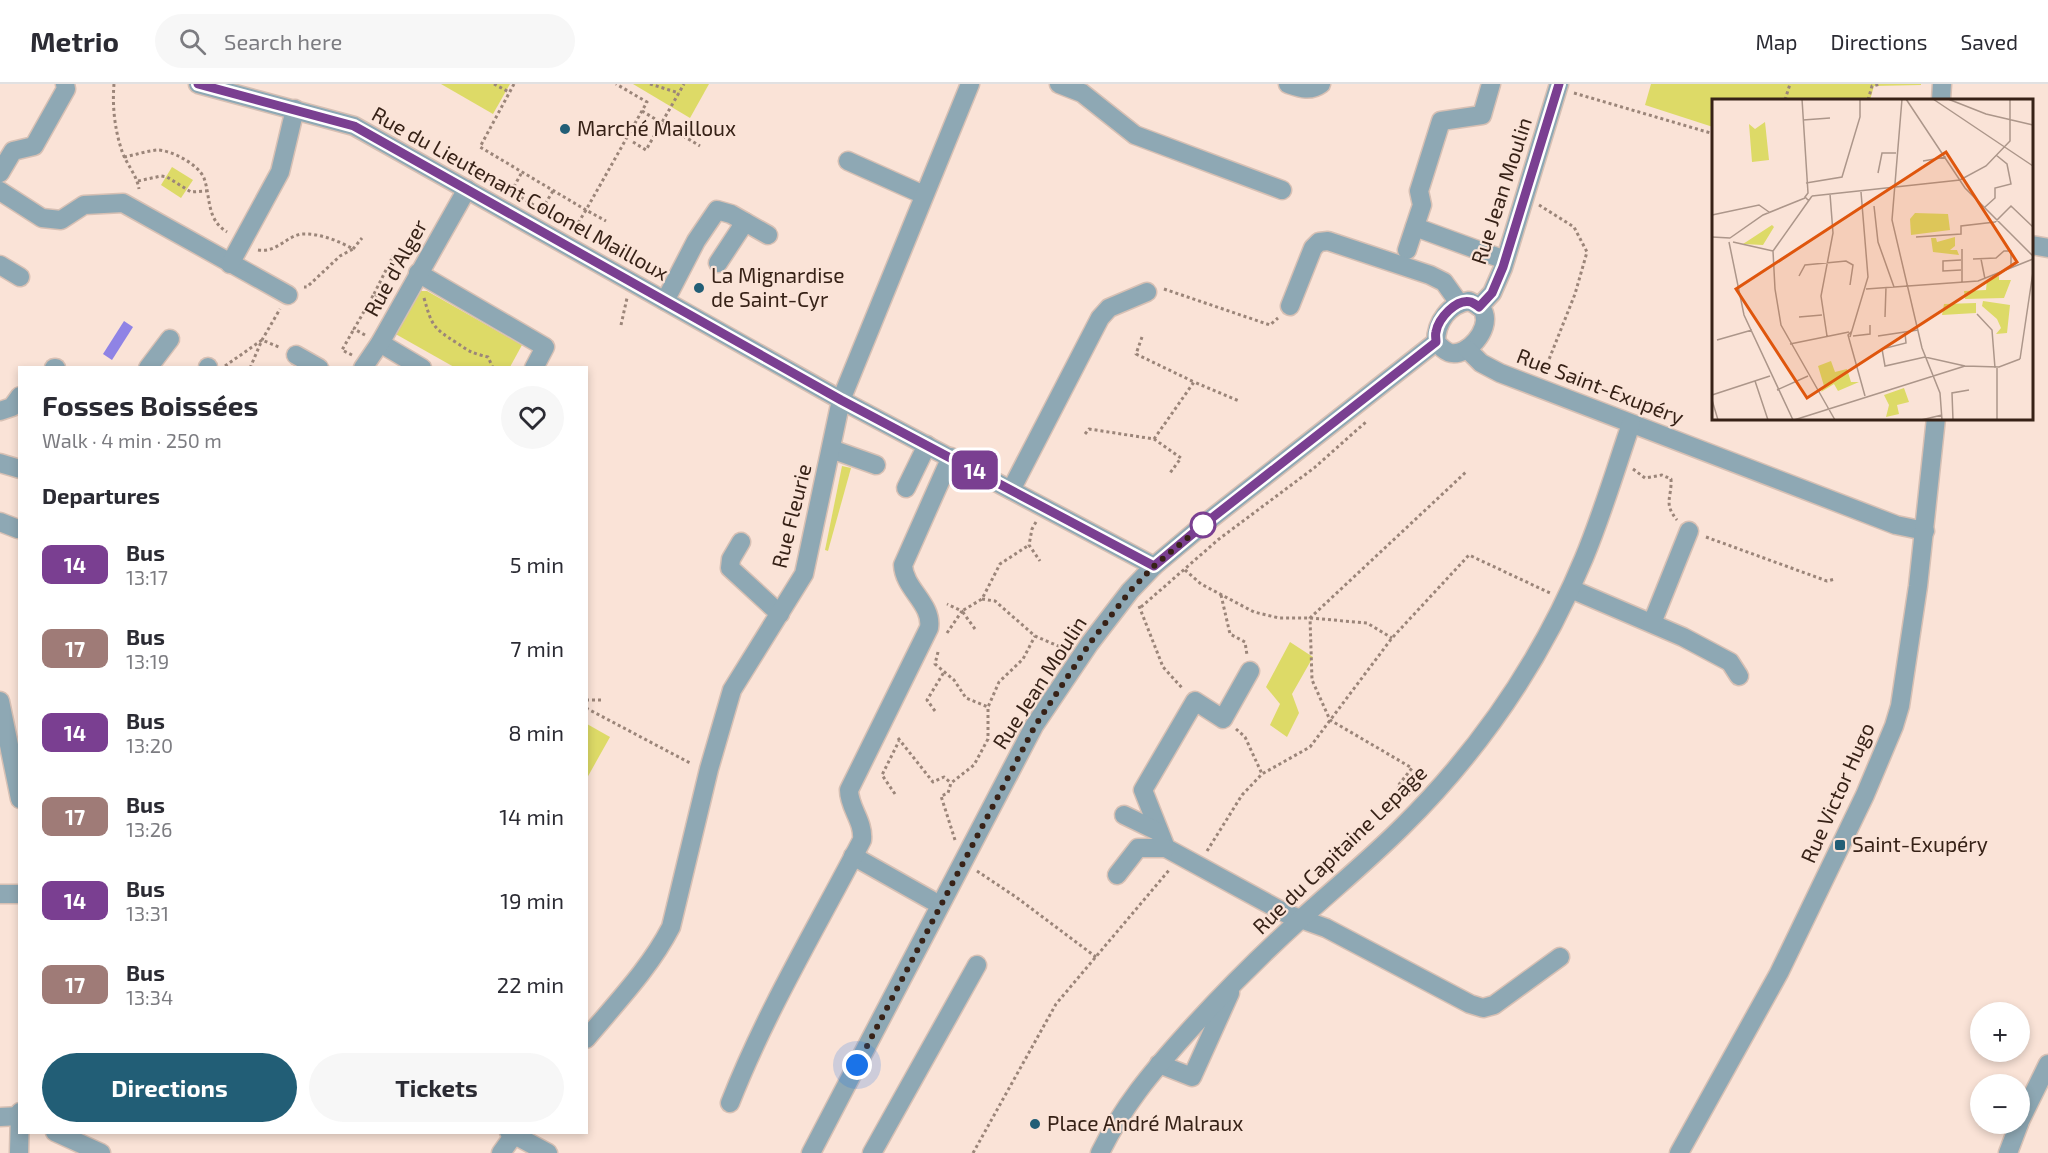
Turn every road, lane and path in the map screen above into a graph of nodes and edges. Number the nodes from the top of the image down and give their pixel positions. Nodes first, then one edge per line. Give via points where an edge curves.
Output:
1 (65, 84) edge
2 (114, 84) edge
3 (198, 84) edge
4 (494, 84) edge
5 (514, 84) edge
6 (616, 84) edge
7 (651, 84) edge
8 (684, 84) edge
9 (970, 84) edge
10 (1059, 84) edge
11 (1288, 84) edge
12 (1321, 84) edge
13 (1491, 84) edge
14 (1790, 84) edge
15 (1881, 84) edge
16 (1942, 84) edge
17 (1559, 86) edge
18 (1084, 88) edge
19 (509, 92) junction
20 (679, 93) junction
21 (1785, 99) edge
22 (1868, 99) edge
23 (1941, 99) edge
24 (295, 109) junction
25 (642, 111) junction
26 (662, 123) junction
27 (1712, 134) edge
28 (633, 142) dead end
29 (700, 146) dead end
30 (848, 161) dead end
31 (469, 167) dead end
32 (0, 172) edge
33 (522, 172) junction
34 (138, 182) junction
35 (139, 189) dead end
36 (467, 189) junction
37 (1282, 190) dead end
38 (0, 191) edge
39 (206, 191) dead end
40 (553, 191) junction
41 (511, 192) junction
42 (924, 195) junction
43 (1523, 203) junction
44 (542, 209) junction
45 (586, 210) junction
46 (550, 214) dead end
47 (606, 221) dead end
48 (745, 222) junction
49 (567, 224) dead end
50 (1415, 227) junction
51 (768, 235) dead end
52 (362, 238) dead end
53 (2033, 245) edge
54 (2048, 248) edge
55 (353, 249) dead end
56 (1407, 250) dead end
57 (393, 256) dead end
58 (1505, 260) junction
59 (718, 262) dead end
60 (230, 264) junction
61 (0, 265) edge
62 (418, 273) junction
63 (20, 277) dead end
64 (632, 282) junction
65 (1148, 292) joint
66 (374, 294) junction
67 (288, 296) dead end
68 (665, 301) junction
69 (1459, 303) junction
70 (392, 304) dead end
71 (1290, 306) joint
72 (1479, 307) junction
73 (621, 325) dead end
74 (354, 329) junction
75 (1142, 337) dead end
76 (170, 339) dead end
77 (376, 341) junction
78 (1436, 342) junction
79 (1467, 349) junction
80 (296, 355) joint
81 (361, 363) edge
82 (150, 366) edge
83 (215, 366) edge
84 (315, 366) edge
85 (419, 366) edge
86 (492, 366) edge
87 (535, 366) edge
88 (1194, 382) junction
89 (1538, 388) junction
90 (18, 399) edge
91 (841, 400) junction
92 (1239, 401) dead end
93 (0, 411) edge
94 (1371, 418) dead end
95 (1936, 420) edge
96 (1631, 424) junction
97 (1085, 434) dead end
98 (1154, 439) junction
99 (927, 445) junction
100 (831, 449) junction
101 (951, 457) junction
102 (1619, 459) junction
103 (0, 463) edge
104 (876, 465) dead end
105 (18, 468) edge
106 (1466, 472) dead end
107 (1170, 473) dead end
108 (906, 488) dead end
109 (1011, 490) junction
110 (1044, 507) junction
111 (0, 522) edge
112 (18, 529) dead end
113 (1689, 531) junction
114 (1925, 531) junction
115 (741, 542) dead end
116 (1029, 545) junction
117 (1040, 561) dead end
118 (1154, 566) junction
119 (1185, 570) junction
120 (1834, 579) dead end
121 (1568, 594) junction
122 (1221, 595) junction
123 (982, 599) junction
124 (947, 604) dead end
125 (1140, 608) junction
126 (962, 611) junction
127 (780, 614) junction
128 (1133, 616) dead end
129 (1310, 618) junction
130 (1652, 623) junction
131 (975, 629) dead end
132 (1035, 636) junction
133 (1392, 638) junction
134 (942, 640) dead end
135 (939, 648) dead end
136 (1065, 649) dead end
137 (1250, 671) joint
138 (944, 672) junction
139 (1739, 676) dead end
140 (588, 700) edge
141 (601, 700) dead end
142 (0, 701) edge
143 (1195, 701) junction
144 (988, 707) junction
145 (588, 709) edge
146 (935, 711) dead end
147 (1223, 719) junction
148 (1330, 720) junction
149 (690, 763) dead end
150 (1262, 774) junction
151 (951, 783) junction
152 (18, 789) edge
153 (894, 794) dead end
154 (1424, 804) junction
155 (1124, 815) dead end
156 (1169, 845) junction
157 (957, 847) dead end
158 (853, 856) junction
159 (1198, 865) junction
160 (978, 872) dead end
161 (1117, 875) dead end
162 (0, 894) edge
163 (18, 894) edge
164 (931, 900) dead end
165 (1301, 919) junction
166 (1096, 957) junction
167 (1560, 957) dead end
168 (977, 965) dead end
169 (1235, 983) junction
170 (588, 1037) edge
171 (1159, 1064) junction
172 (2048, 1064) edge
173 (2030, 1101) edge
174 (730, 1103) dead end
175 (18, 1115) edge
176 (0, 1117) edge
177 (19, 1134) edge
178 (59, 1134) edge
179 (512, 1134) edge
180 (515, 1134) edge
181 (2015, 1134) edge
182 (19, 1153) edge
183 (101, 1153) edge
184 (501, 1153) edge
185 (548, 1153) edge
186 (811, 1153) edge
187 (872, 1153) edge
188 (973, 1153) edge
189 (1100, 1153) edge
190 (1678, 1153) edge
191 (2008, 1153) edge

1 - 32 street via 66,89 34,146 13,151
2 - 34 path via 112,107 118,138
3 - 24 street, Rue du Lieutenant Colonel Mailloux
4 - 19 path
5 - 19 path
6 - 25 path via 647,102
7 - 20 path
8 - 20 path
9 - 42 street, Rue Fleurie
10 - 18 street
11 - 12 street via 1309,89
13 - 50 street via 1482,115 1441,121 1419,191 1422,205
14 - 21 path
15 - 22 path via 1872,86
16 - 23 street
17 - 27 path
17 - 43 street, Rue Jean Moulin
18 - 37 street via 1135,135
19 - 33 path via 480,147
20 - 26 path
24 - 36 street, Rue du Lieutenant Colonel Mailloux via 354,126
24 - 60 street via 280,172
25 - 26 path
25 - 45 path
26 - 28 path via 646,150
26 - 29 path
30 - 42 street
31 - 41 path
33 - 40 path
33 - 41 path
34 - 35 path
34 - 39 path via 161,176 191,192
36 - 62 street, Rue d'Alger
36 - 64 street, Rue du Lieutenant Colonel Mailloux
38 - 60 street via 42,218 60,220 84,205 123,203
40 - 44 path
40 - 45 path
41 - 44 path
42 - 91 street, Rue Fleurie
43 - 58 street, Rue Jean Moulin
43 - 89 path via 1542,206 1575,228 1587,252
44 - 46 path
45 - 47 path
45 - 49 path via 575,228
48 - 51 street
48 - 59 street
48 - 68 street via 717,210
50 - 56 street
50 - 58 street
52 - 55 path
53 - 54 street
57 - 66 path
58 - 72 street, Rue Jean Moulin via 1492,293
60 - 67 street
61 - 63 street
62 - 77 street, Rue d'Alger
62 - 86 path via 430,318 439,333 469,352 488,357
62 - 87 street via 545,348
64 - 68 street, Rue du Lieutenant Colonel Mailloux
64 - 73 path
65 - 71 path via 1163,289 1270,325
65 - 109 street via 1109,308 1100,318
66 - 70 path
66 - 74 path
68 - 91 street, Rue du Lieutenant Colonel Mailloux
69 - 71 street via 1437,278 1328,241 1313,248
69 - 72 street via 1469,301
69 - 78 street via 1441,321
72 - 79 street via 1485,314 1484,325
74 - 77 path
74 - 81 path via 342,350
75 - 88 path via 1136,354
76 - 82 street
77 - 81 street, Rue d'Alger
77 - 85 street
78 - 79 street via 1451,353
78 - 118 street, Rue Jean Moulin
79 - 89 street, Rue Saint-Exupéry via 1481,363
80 - 83 path via 262,340
80 - 84 street
88 - 92 path
88 - 98 path
89 - 96 street, Rue Saint-Exupéry
90 - 93 street via 12,407
91 - 99 street, Rue du Lieutenant Colonel Mailloux
91 - 100 street, Rue Fleurie
94 - 119 path
95 - 114 street, Rue Victor Hugo
96 - 102 street, Rue du Capitaine Lepage
96 - 114 street, Rue Saint-Exupéry via 1896,525
97 - 98 path via 1089,429
98 - 107 path via 1181,458
99 - 101 street, Rue du Lieutenant Colonel Mailloux
99 - 108 street
100 - 104 street
100 - 127 street, Rue Fleurie via 804,574
101 - 109 street, Rue du Lieutenant Colonel Mailloux
101 - 158 street via 903,565 906,579 928,612 929,628 849,790 862,832
102 - 113 path via 1645,477 1662,475 1671,479 1671,512
102 - 121 street, Rue du Capitaine Lepage
103 - 105 street
106 - 129 path
109 - 110 street, Rue du Lieutenant Colonel Mailloux
110 - 116 path via 1032,529
110 - 118 street, Rue du Lieutenant Colonel Mailloux
111 - 112 street
113 - 120 path via 1827,581
113 - 130 street
114 - 190 street, Rue Victor Hugo via 1900,706 1885,750 1779,973
115 - 127 street via 729,568
116 - 117 path
116 - 123 path via 1000,564
118 - 186 street, Rue Jean Moulin via 1090,643 1035,726
119 - 122 path
119 - 125 path
121 - 130 street
121 - 133 path via 1468,555
121 - 154 street, Rue du Capitaine Lepage via 1547,637 1492,723
122 - 129 path via 1254,612 1279,618
122 - 137 path via 1230,634 1245,642
123 - 126 path
123 - 132 path via 995,601
124 - 126 path
125 - 128 path
125 - 143 path via 1163,667
126 - 131 path
126 - 134 path
127 - 170 street, Rue Fleurie via 732,690 671,927 636,980
129 - 133 path via 1367,623
129 - 148 path via 1312,680
130 - 139 street via 1730,662
132 - 136 path
132 - 144 path via 1023,659 999,682
133 - 148 path
135 - 138 path via 935,664
137 - 147 street
138 - 144 path via 966,698
138 - 146 path via 927,700
140 - 141 path
142 - 152 street
143 - 147 street
143 - 156 street via 1143,790
144 - 151 path via 988,740 974,765
145 - 149 path
147 - 150 path via 1245,737
148 - 150 path via 1310,747
148 - 154 path via 1412,768 1397,787
150 - 159 path via 1235,805
151 - 153 path via 944,777 933,782 898,739 882,776
151 - 157 path via 948,793 941,796
154 - 165 street, Rue du Capitaine Lepage
155 - 156 street
156 - 159 street
156 - 161 street via 1138,848
156 - 166 path
158 - 164 street
158 - 174 street via 780,992
159 - 165 street
160 - 166 path
162 - 163 street
165 - 167 street via 1483,1008 1494,1005
165 - 169 street, Rue du Capitaine Lepage
166 - 188 path via 1056,1004
168 - 187 street
169 - 171 street, Rue du Capitaine Lepage
169 - 171 street via 1192,1077
171 - 189 street, Rue du Capitaine Lepage via 1130,1099
172 - 173 street
175 - 176 street
177 - 182 street
178 - 183 street
179 - 184 street
180 - 185 street
181 - 191 street

